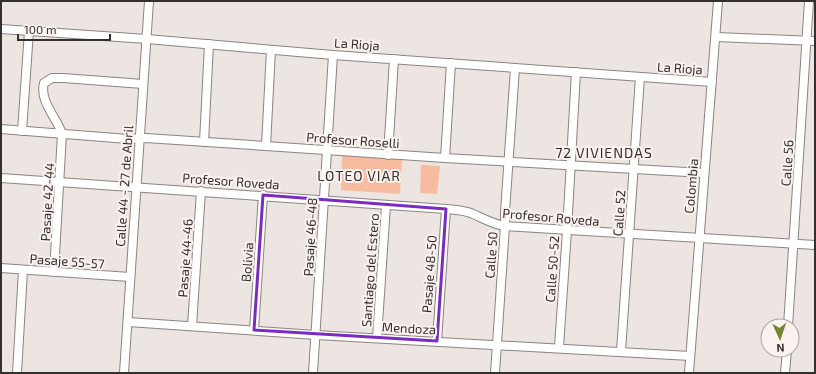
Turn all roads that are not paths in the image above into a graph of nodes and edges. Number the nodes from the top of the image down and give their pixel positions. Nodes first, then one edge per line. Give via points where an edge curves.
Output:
1 (149, 1) edge
2 (718, 1) edge
3 (809, 1) edge
4 (1, 29) edge
5 (29, 31) junction
6 (716, 37) junction
7 (147, 39) junction
8 (811, 41) edge
9 (209, 44) junction
10 (271, 50) junction
11 (333, 55) junction
12 (394, 59) junction
13 (451, 63) junction
14 (515, 68) junction
15 (576, 72) junction
16 (640, 77) junction
17 (712, 82) junction
18 (143, 84) junction
19 (1, 129) edge
20 (22, 131) junction
21 (62, 134) junction
22 (140, 138) junction
23 (204, 142) junction
24 (266, 146) junction
25 (327, 150) junction
26 (388, 155) junction
27 (445, 158) junction
28 (508, 162) junction
29 (570, 165) junction
30 (634, 169) junction
31 (704, 173) junction
32 (1, 178) edge
33 (60, 182) junction
34 (136, 187) junction
35 (201, 191) junction
36 (263, 195) junction
37 (324, 200) junction
38 (386, 205) junction
39 (446, 209) junction
40 (506, 226) junction
41 (567, 231) junction
42 (629, 234) junction
43 (699, 238) junction
44 (794, 244) junction
45 (815, 245) edge
46 (1, 268) edge
47 (23, 270) junction
48 (54, 272) junction
49 (130, 277) junction
50 (789, 318) edge
51 (128, 322) junction
52 (192, 326) junction
53 (254, 330) junction
54 (316, 335) junction
55 (377, 338) junction
56 (437, 341) junction
57 (497, 345) junction
58 (559, 347) junction
59 (621, 351) junction
60 (690, 356) junction
61 (786, 358) edge
62 (17, 373) edge
63 (124, 373) edge
64 (313, 373) edge
65 (495, 373) edge
66 (689, 373) edge
67 (785, 373) edge

1 - 7 street, Calle 44 - 27 de Abril
2 - 6 street, Colombia
3 - 8 street, Calle 56
4 - 5 street, La Rioja
5 - 7 street, La Rioja
5 - 20 street
6 - 8 street
6 - 17 street, Colombia
7 - 9 street, La Rioja
7 - 18 street, Calle 44 - 27 de Abril
8 - 44 street, Calle 56
9 - 10 street, La Rioja
9 - 23 street
10 - 11 street, La Rioja
10 - 24 street
11 - 12 street, La Rioja
11 - 25 street, Pasaje 46-48
12 - 13 street, La Rioja
12 - 26 street
13 - 14 street, La Rioja
13 - 27 street
14 - 15 street, La Rioja
14 - 28 street, Calle 50
15 - 16 street, La Rioja
15 - 29 street, Calle 50-52
16 - 17 street, La Rioja
16 - 30 street, Calle 52
17 - 31 street, Colombia
18 - 21 street via 52,78 44,83 43,96
18 - 22 street, Calle 44 - 27 de Abril
19 - 20 street, Profesor Roselli
20 - 21 street, Profesor Roselli
21 - 22 street, Profesor Roselli
21 - 33 street, Pasaje 42-44
22 - 23 street, Profesor Roselli
22 - 34 street, Calle 44 - 27 de Abril
23 - 24 street, Profesor Roselli
24 - 25 street, Profesor Roselli
25 - 26 street, Profesor Roselli
25 - 37 street, Pasaje 46-48
26 - 27 street, Profesor Roselli
27 - 28 street, Profesor Roselli
28 - 29 street, Profesor Roselli
28 - 40 street, Calle 50 via 504,212
29 - 30 street, Profesor Roselli
29 - 41 street, Calle 50-52
30 - 31 street, Profesor Roselli
30 - 42 street, Calle 52
31 - 43 street, Colombia
32 - 33 street, Profesor Roveda
33 - 34 street, Profesor Roveda
33 - 48 street, Pasaje 42-44
34 - 35 street, Profesor Roveda
34 - 49 street, Calle 44 - 27 de Abril
35 - 36 street, Profesor Roveda
35 - 52 street, Pasaje 44-46
36 - 37 street, Profesor Roveda
36 - 53 street, Bolivia
37 - 38 street, Profesor Roveda
37 - 54 street, Pasaje 46-48
38 - 39 street, Profesor Roveda
38 - 55 street, Santiago del Estero
39 - 40 street, Profesor Roveda via 462,210
39 - 56 street, Pasaje 48-50
40 - 41 street, Profesor Roveda
40 - 57 street, Calle 50
41 - 42 street, Profesor Roveda
41 - 58 street, Calle 50-52
42 - 43 street, Profesor Roveda
42 - 59 street, Calle 52
43 - 44 street, Profesor Roveda
43 - 60 street, Colombia
44 - 45 street, Profesor Roveda
44 - 50 street, Calle 56
46 - 47 street, Pasaje 55-57
47 - 48 street, Pasaje 55-57
47 - 62 street
48 - 49 street, Pasaje 55-57
49 - 51 street, Calle 44 - 27 de Abril
51 - 52 street, Mendoza
51 - 63 street, Calle 44 - 27 de Abril
52 - 53 street, Mendoza
53 - 54 street, Mendoza
54 - 55 street, Mendoza
54 - 64 street, Pasaje 46-48
55 - 56 street, Mendoza
56 - 57 street, Mendoza
57 - 58 street, Mendoza
57 - 65 street, Calle 50
58 - 59 street, Mendoza
59 - 60 street, Mendoza
60 - 66 street, Colombia
61 - 67 street

